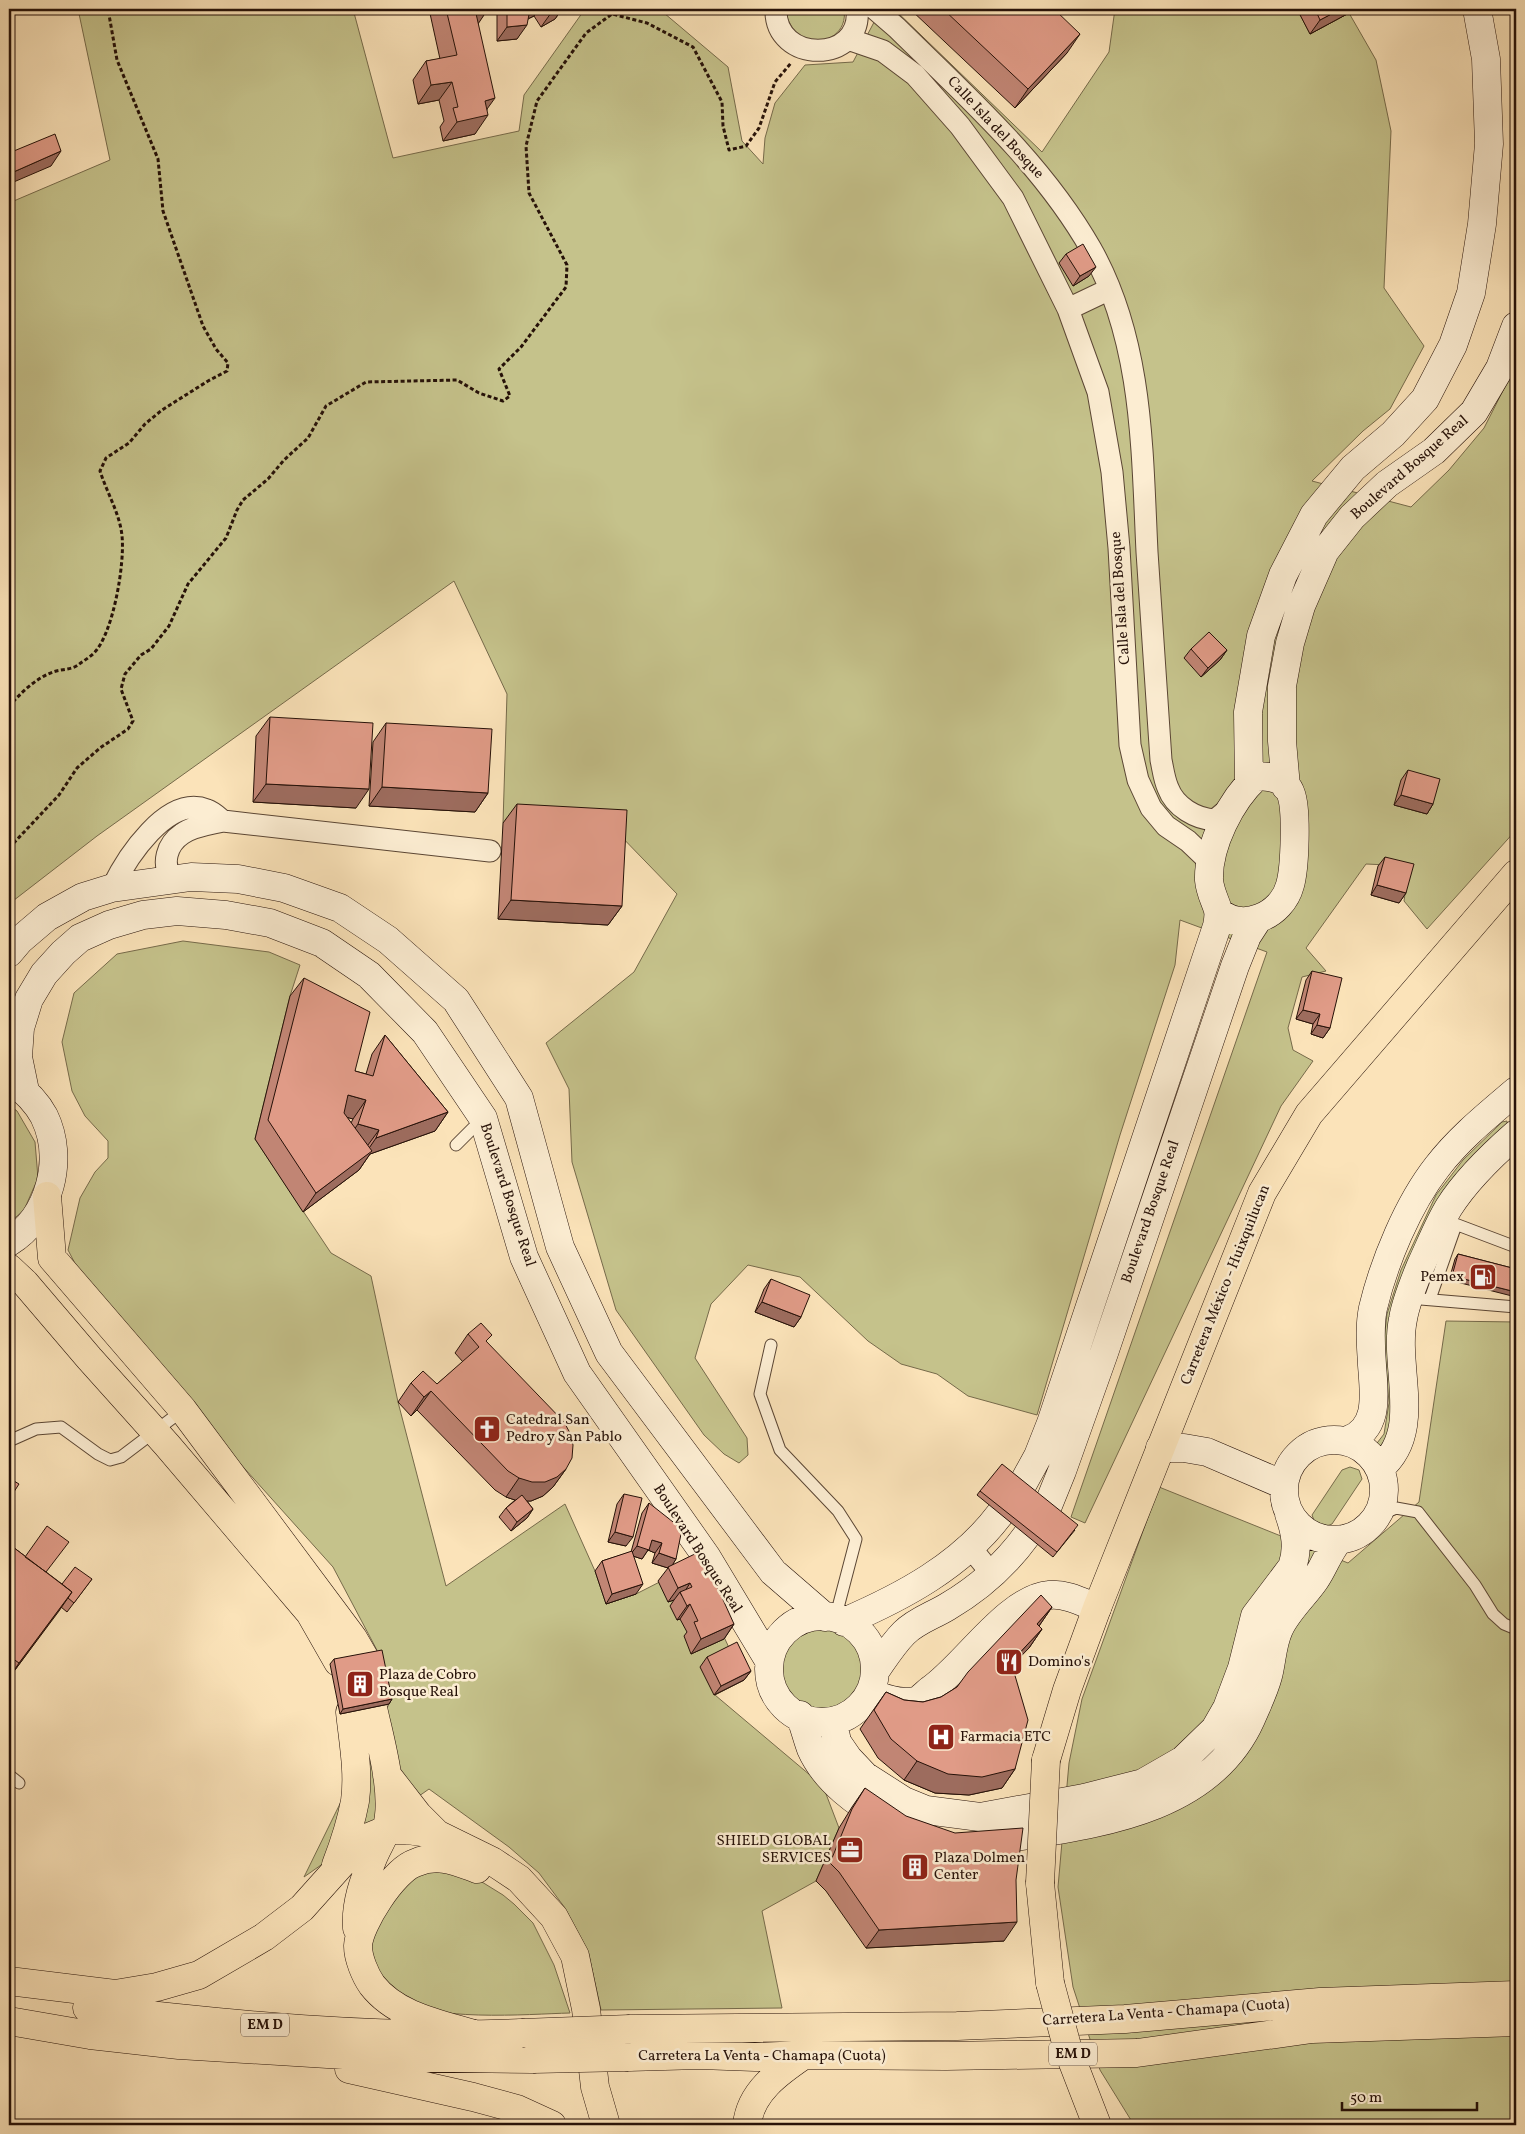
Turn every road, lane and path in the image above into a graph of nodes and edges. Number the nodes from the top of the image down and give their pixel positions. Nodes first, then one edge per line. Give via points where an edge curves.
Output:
1 (108, 9) edge
2 (776, 9) edge
3 (857, 9) edge
4 (875, 9) edge
5 (1477, 9) edge
6 (848, 39) junction
7 (792, 62) dead end
8 (1110, 289) junction
9 (1068, 309) junction
10 (1516, 326) edge
11 (9, 707) edge
12 (1249, 784) junction
13 (1286, 787) junction
14 (1233, 806) junction
15 (223, 821) junction
16 (9, 848) edge
17 (490, 850) dead end
18 (1210, 862) junction
19 (172, 878) junction
20 (1513, 883) edge
21 (112, 888) junction
22 (1218, 911) junction
23 (1258, 919) junction
24 (9, 953) edge
25 (17, 1085) edge
26 (1516, 1091) edge
27 (483, 1118) junction
28 (1516, 1134) edge
29 (456, 1145) dead end
30 (47, 1196) junction
31 (1449, 1222) junction
32 (9, 1242) edge
33 (1516, 1247) edge
34 (9, 1268) edge
35 (1420, 1298) junction
36 (1516, 1307) edge
37 (118, 1334) junction
38 (771, 1344) dead end
39 (88, 1358) junction
40 (183, 1410) junction
41 (156, 1431) junction
42 (1348, 1440) junction
43 (9, 1441) edge
44 (1160, 1448) junction
45 (1038, 1456) junction
46 (1380, 1468) junction
47 (1062, 1471) junction
48 (1284, 1485) junction
49 (1021, 1487) edge
50 (1047, 1508) edge
51 (1000, 1514) edge
52 (1289, 1514) junction
53 (1378, 1516) junction
54 (1027, 1535) edge
55 (1338, 1541) junction
56 (970, 1548) junction
57 (992, 1574) junction
58 (317, 1606) junction
59 (1097, 1608) junction
60 (834, 1619) junction
61 (1516, 1629) edge
62 (768, 1659) junction
63 (351, 1660) edge
64 (874, 1681) junction
65 (800, 1716) junction
66 (833, 1720) junction
67 (9, 1774) edge
68 (386, 1775) junction
69 (19, 1783) dead end
70 (386, 1830) junction
71 (910, 1831) edge
72 (437, 1834) junction
73 (963, 1841) edge
74 (334, 1874) junction
75 (358, 1945) junction
76 (9, 1981) edge
77 (1516, 1994) edge
78 (9, 1996) edge
79 (9, 2021) edge
80 (1516, 2022) edge
81 (44, 2028) junction
82 (9, 2031) edge
83 (477, 2035) junction
84 (292, 2052) junction
85 (804, 2055) junction
86 (552, 2125) edge
87 (593, 2125) edge
88 (606, 2125) edge
89 (747, 2125) edge
90 (1097, 2125) edge

1 - 11 path via 117,60 158,159 163,212 203,326 228,363 227,371 162,410 129,443 106,458 100,472 122,536 116,602 106,630 95,652 76,666 52,672 35,682
2 - 6 street via 776,19 787,39 806,50 829,50
3 - 6 street via 858,19
4 - 8 street, Calle Isla del Bosque via 1033,165 1092,250
5 - 12 main road via 1486,59 1490,144 1471,293 1453,345 1425,399 1393,434 1353,468 1314,515 1283,575 1261,636 1248,712
6 - 9 street, Calle Isla del Bosque via 884,51 915,75 960,126 1013,198
7 - 16 path via 775,82 759,128 746,146 729,150 722,102 693,47 647,23 612,14 586,33 537,101 526,146 529,193 567,265 566,287 499,369 510,396 502,401 457,380 366,382 326,406 308,438 243,500 226,538 188,584 169,626 152,649 141,655 125,674 120,689 133,721 128,729 78,768 59,795
8 - 9 street
8 - 14 street, Calle Isla del Bosque via 1127,341 1136,385 1161,760 1168,789 1184,809 1201,819 1215,820
9 - 18 street, Calle Isla del Bosque via 1098,392 1112,472 1130,745 1138,780 1151,808 1166,826 1188,840
10 - 13 main road, Boulevard Bosque Real via 1500,368 1474,412 1434,451 1387,484 1352,517 1325,550 1300,606 1282,686
12 - 13 main road via 1256,777 1269,776
12 - 14 main road
13 - 23 main road, Boulevard Bosque Real via 1293,804 1290,887 1270,914
14 - 18 main road via 1223,823
15 - 17 street
15 - 19 street via 181,834 168,850 166,870
15 - 21 street via 207,810 189,807 172,814 138,844
18 - 22 main road via 1212,897
19 - 21 main road
19 - 60 main road via 238,879 284,888 340,908 388,940 456,1000 519,1098 560,1247 609,1353 773,1572
20 - 44 main road, Carretera México - Huixquilucan via 1309,1114 1262,1193
21 - 24 main road via 83,897 47,917
22 - 23 main road via 1237,922
22 - 45 main road, Boulevard Bosque Real via 1218,926
23 - 47 main road, Boulevard Bosque Real via 1235,966
25 - 27 main road, Boulevard Bosque Real via 20,1028 29,999 44,974 80,938 143,914 177,911 270,923 322,943 369,974 425,1032
25 - 30 main road via 44,1116 52,1142 54,1170
26 - 42 main road via 1438,1166 1403,1226 1373,1309 1370,1337 1375,1398 1367,1426 1360,1436
27 - 29 lane
27 - 62 main road, Boulevard Bosque Real via 524,1257 577,1373 706,1556
28 - 31 main road via 1462,1189
30 - 32 main road via 33,1222
30 - 37 main road via 52,1258
31 - 33 lane
31 - 35 main road via 1420,1270
34 - 39 main road via 26,1283
35 - 36 lane
35 - 46 main road via 1403,1319 1401,1341 1405,1404 1400,1441 1390,1459
37 - 39 main road
37 - 40 main road
38 - 60 lane via 760,1394 780,1450 838,1512 856,1539
39 - 41 main road
40 - 41 lane
40 - 58 main road
41 - 43 lane via 121,1457 110,1460 61,1427 36,1429
41 - 58 main road
42 - 46 main road via 1368,1453
42 - 48 main road via 1313,1444 1297,1456
44 - 48 main road via 1206,1452
44 - 59 main road, Carretera México - Huixquilucan
45 - 47 street
45 - 49 main road, Boulevard Bosque Real
46 - 53 main road via 1385,1492
47 - 50 main road, Boulevard Bosque Real
48 - 52 main road via 1284,1500
51 - 56 main road
52 - 55 main road via 1301,1529 1318,1539
52 - 66 main road via 1295,1531 1296,1558 1255,1616 1242,1668 1227,1708 1215,1729 1199,1746 1177,1764 1143,1783 1084,1798 980,1817 926,1810 904,1801 865,1776 837,1742
53 - 55 main road via 1361,1534
53 - 61 lane via 1396,1508 1418,1512 1475,1585 1493,1614
54 - 57 main road
55 - 73 main road via 1317,1578 1279,1628 1268,1676 1251,1720 1237,1745 1200,1781 1178,1795 1131,1814 982,1843
56 - 57 street
56 - 60 main road via 925,1581
57 - 64 main road via 961,1598 915,1624 892,1646
58 - 63 main road
59 - 64 main road via 1060,1595 1031,1600 1015,1609 939,1684 916,1701 887,1699
59 - 90 main road, Carretera México - Huixquilucan, bridge via 1046,1760 1040,1883 1050,1983 1068,2050
60 - 62 main road via 799,1621 778,1636
60 - 64 main road via 860,1634 872,1651
62 - 65 main road via 769,1677 775,1694 787,1708
64 - 66 main road via 862,1705 849,1715
65 - 66 main road via 817,1721
65 - 71 main road via 812,1750 847,1794 876,1815
67 - 69 lane
68 - 70 main road via 389,1812
68 - 72 main road
68 - 74 main road via 362,1710 351,1823
70 - 72 main road
70 - 74 main road via 354,1850
70 - 75 main road via 362,1887 356,1917
72 - 88 main road via 492,1861 519,1879 554,1917 574,1956 586,2009 595,2087
74 - 76 main road via 302,1908 264,1937 199,1975 115,1994
75 - 83 main road via 360,1962 372,1985 389,2002 417,2018
75 - 87 main road via 380,1897 413,1863 445,1858 490,1875 520,1893 543,1922 563,1963 575,2010 584,2090
77 - 83 main road, Carretera La Venta - Chamapa (Cuota) / EM D, bridge via 1320,2002 1125,2019 957,2026 630,2029
78 - 83 main road, Carretera La Venta - Chamapa (Cuota) / EM D via 200,2021 411,2035
79 - 81 main road, Carretera La Venta - Chamapa (Cuota) / EM D
80 - 85 main road, Carretera La Venta - Chamapa (Cuota) / EM D via 1312,2029 1137,2053
81 - 82 main road
81 - 84 main road, Carretera La Venta - Chamapa (Cuota) / EM D via 179,2044
84 - 85 main road, Carretera La Venta - Chamapa (Cuota) / EM D, bridge via 376,2058 534,2059
84 - 86 main road via 517,2109
85 - 89 main road via 782,2069 762,2089 753,2102

